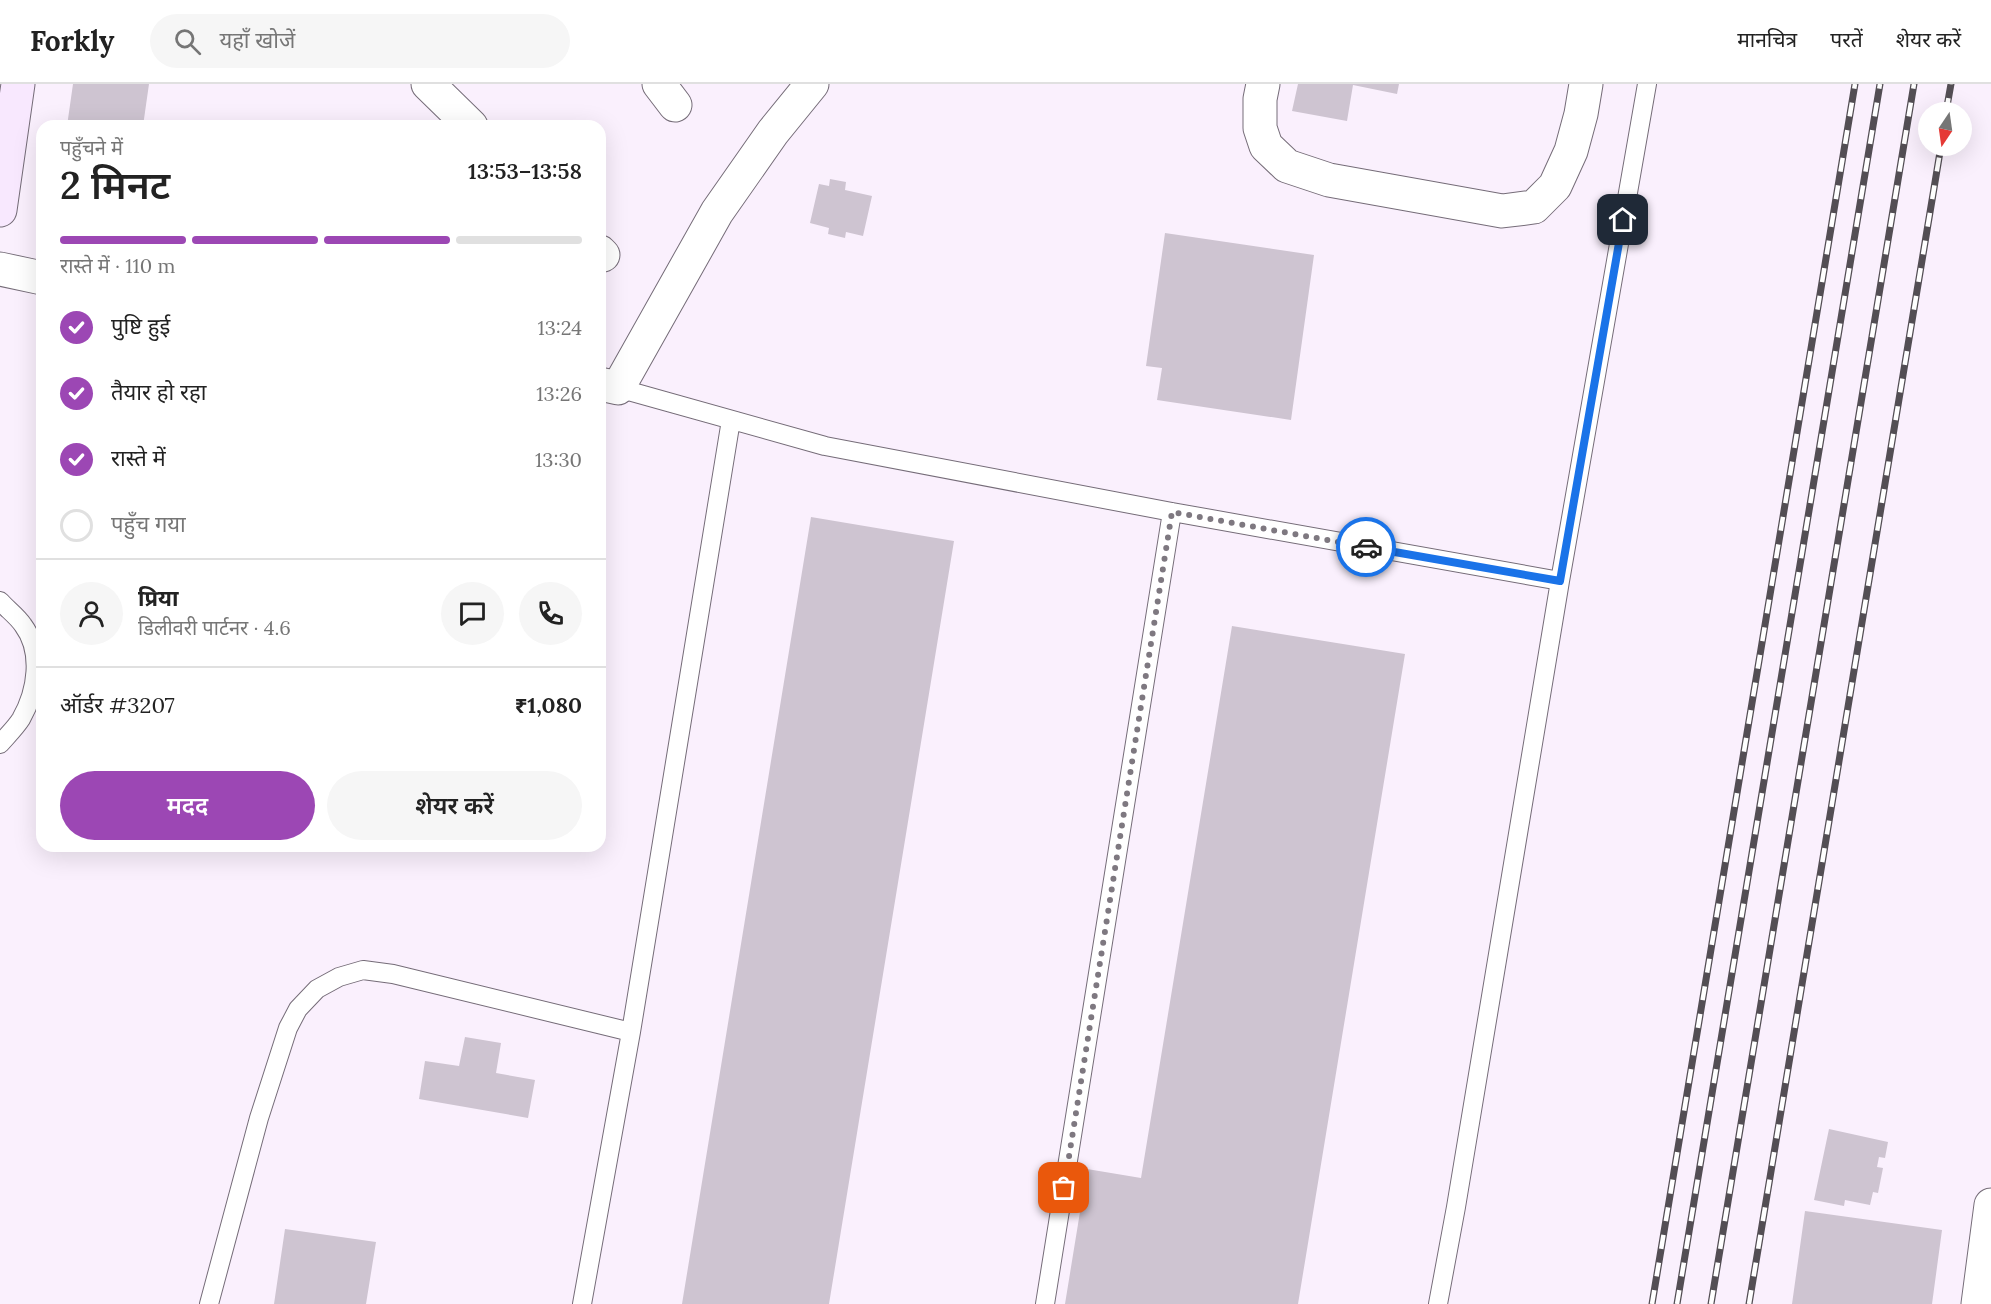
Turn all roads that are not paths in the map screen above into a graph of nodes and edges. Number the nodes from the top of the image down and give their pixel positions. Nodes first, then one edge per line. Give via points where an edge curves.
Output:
1 (18, 84) edge
2 (428, 84) edge
3 (812, 84) edge
4 (1263, 84) edge
5 (1586, 84) edge
6 (1647, 84) edge
7 (465, 120) edge
8 (0, 210) edge
9 (0, 270) edge
10 (36, 277) edge
11 (609, 386) edge
12 (731, 420) junction
13 (1172, 512) junction
14 (1560, 581) junction
15 (0, 602) edge
16 (36, 659) edge
17 (36, 671) edge
18 (0, 744) edge
19 (631, 1032) junction
20 (1991, 1204) edge
21 (209, 1304) edge
22 (582, 1304) edge
23 (1045, 1304) edge
24 (1438, 1304) edge
25 (1978, 1304) edge

1 - 8 main road
2 - 7 street
3 - 11 street via 717,212
4 - 5 street via 1260,128 1266,146 1287,166 1329,180 1502,212 1534,207 1555,186 1571,151
6 - 14 lane
9 - 10 street
11 - 12 lane
12 - 13 lane via 825,446
12 - 19 lane
13 - 14 lane
13 - 23 lane
14 - 24 lane
15 - 16 lane via 24,626
17 - 18 lane via 21,719
19 - 21 lane via 393,974 363,970 317,989 298,1009 288,1028 259,1118
19 - 22 lane
20 - 25 street

